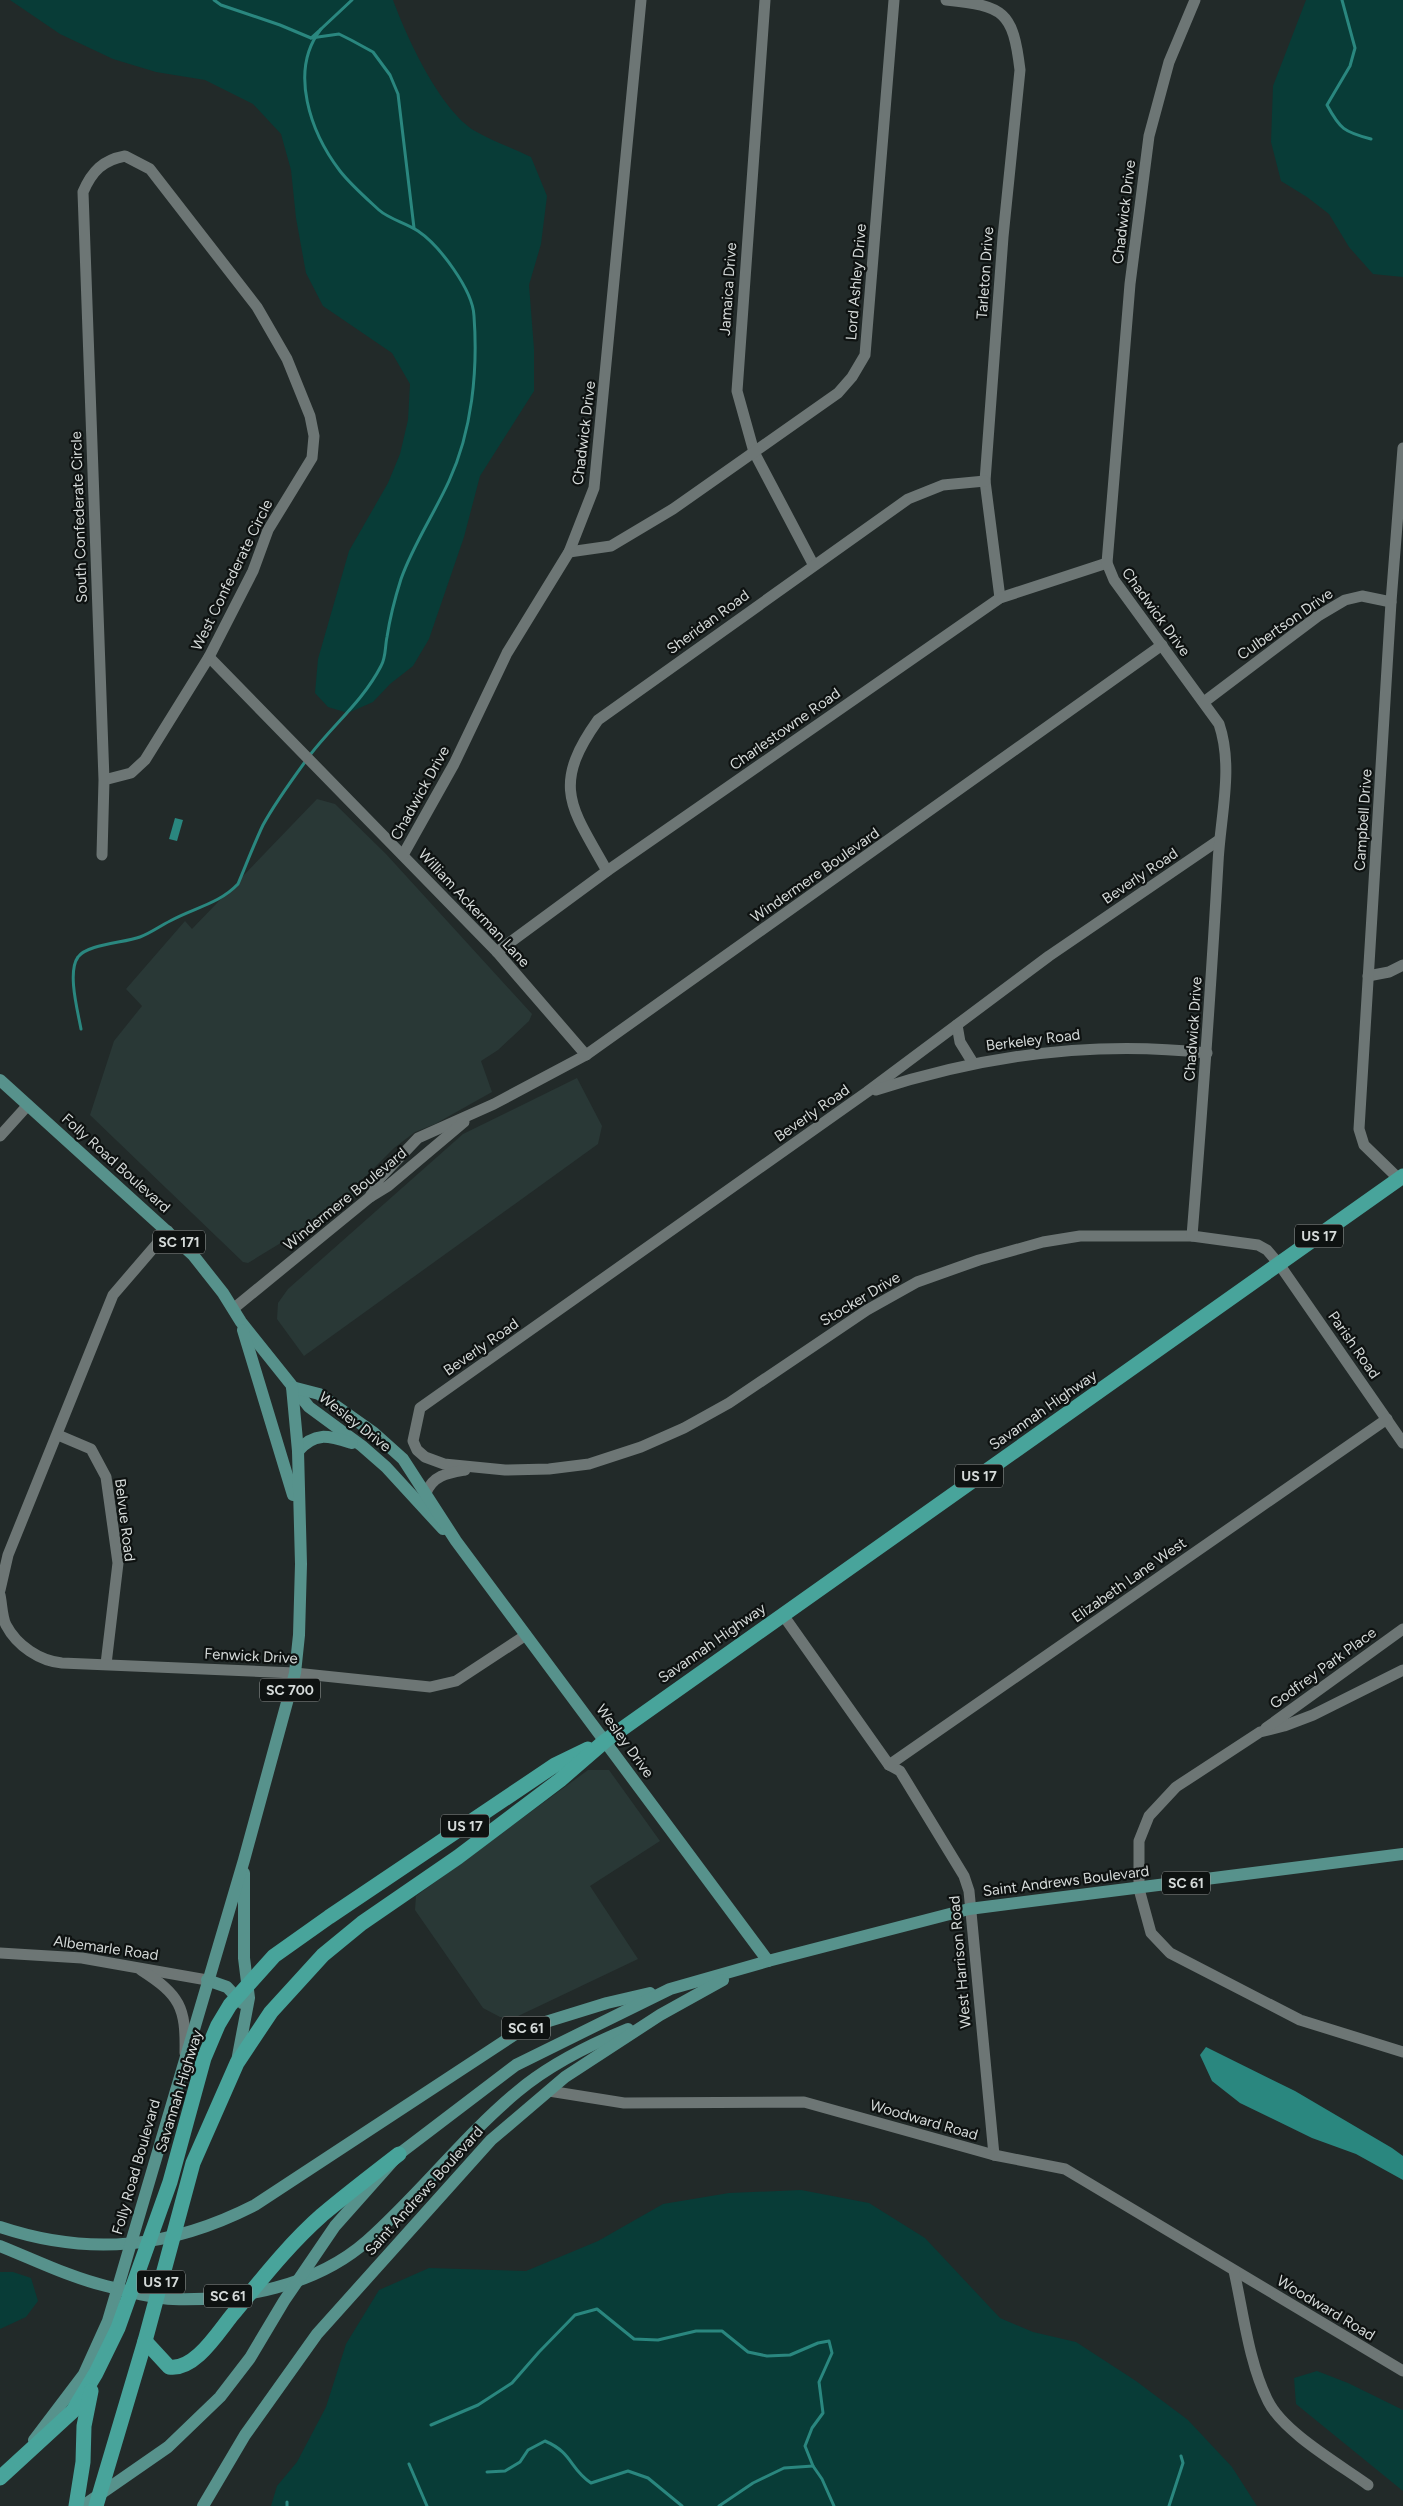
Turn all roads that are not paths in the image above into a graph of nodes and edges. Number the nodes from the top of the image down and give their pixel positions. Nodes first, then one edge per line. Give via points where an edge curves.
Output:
1 (641, 0) edge
2 (765, 0) edge
3 (894, 0) edge
4 (946, 0) edge
5 (1195, 0) edge
6 (88, 179) joint
7 (1403, 448) edge
8 (754, 452) junction
9 (985, 481) junction
10 (569, 552) junction
11 (1107, 563) junction
12 (814, 564) junction
13 (1000, 598) junction
14 (1391, 602) junction
15 (1162, 645) junction
16 (209, 657) junction
17 (1204, 702) junction
18 (104, 780) junction
19 (1219, 840) junction
20 (102, 855) dead end
21 (403, 855) junction
22 (607, 871) junction
23 (497, 952) junction
24 (1403, 965) edge
25 (1368, 976) junction
26 (957, 1025) junction
27 (1207, 1053) junction
28 (586, 1055) junction
29 (973, 1063) junction
30 (0, 1080) edge
31 (867, 1092) junction
32 (28, 1105) junction
33 (475, 1113) junction
34 (0, 1136) edge
35 (1401, 1178) edge
36 (370, 1197) junction
37 (168, 1231) junction
38 (1192, 1236) junction
39 (1279, 1264) junction
40 (233, 1309) junction
41 (241, 1322) junction
42 (292, 1386) junction
43 (420, 1408) joint
44 (1387, 1419) junction
45 (58, 1435) junction
46 (1403, 1443) edge
47 (362, 1446) junction
48 (298, 1451) junction
49 (474, 1468) junction
50 (426, 1493) junction
51 (298, 1514) junction
52 (456, 1541) junction
53 (0, 1590) edge
54 (0, 1595) edge
55 (783, 1615) junction
56 (1403, 1629) edge
57 (526, 1635) junction
58 (106, 1664) junction
59 (1403, 1670) edge
60 (295, 1673) junction
61 (1260, 1732) junction
62 (605, 1740) junction
63 (889, 1766) junction
64 (1403, 1854) edge
65 (244, 1860) junction
66 (1138, 1889) junction
67 (969, 1909) junction
68 (0, 1953) edge
69 (768, 1960) junction
70 (135, 1967) junction
71 (739, 1970) junction
72 (207, 1980) junction
73 (670, 1989) junction
74 (247, 2012) junction
75 (660, 2015) junction
76 (1403, 2052) edge
77 (185, 2057) junction
78 (237, 2063) junction
79 (565, 2077) junction
80 (548, 2091) junction
81 (577, 2097) junction
82 (399, 2154) junction
83 (994, 2155) junction
84 (0, 2227) edge
85 (0, 2246) edge
86 (1234, 2271) junction
87 (145, 2341) junction
88 (1403, 2370) edge
89 (96, 2373) junction
90 (17, 2463) junction
91 (0, 2478) edge
92 (1368, 2485) dead end
93 (76, 2506) edge
94 (83, 2506) edge
95 (96, 2506) edge
96 (203, 2506) edge

1 - 10 street, Chadwick Drive via 594,488
2 - 8 street, Jamaica Drive via 737,391
3 - 8 street, Lord Ashley Drive via 865,355 838,393
4 - 9 street, Tarleton Drive via 978,3 996,9 1010,22 1020,70 1003,237
5 - 11 street, Chadwick Drive via 1169,62 1149,136 1130,284
6 - 16 street, West Confederate Circle via 97,167 125,156 150,170 257,307 287,359 310,416 314,436 312,458 268,530 253,571
6 - 18 street, South Confederate Circle via 83,192 83,206
7 - 14 street, Campbell Drive
8 - 10 street, Lord Ashley Drive via 673,509 611,546
8 - 12 street, Jamaica Drive
9 - 12 street, Sheridan Road via 943,485 908,499
9 - 13 street, Tarleton Drive
10 - 21 street, Chadwick Drive via 507,653 454,764
11 - 13 street, Charlestowne Road
11 - 15 street, Chadwick Drive via 1114,580
12 - 22 street, Sheridan Road via 598,720 584,739 570,775 570,800
13 - 22 street, Charlestowne Road
14 - 17 street, Culbertson Drive via 1362,596 1345,600 1318,616
14 - 25 street, Campbell Drive
15 - 17 street, Chadwick Drive
15 - 28 street, Windermere Boulevard
16 - 18 street, West Confederate Circle via 145,760 131,773
16 - 21 street, William Ackerman Lane
17 - 19 street, Chadwick Drive via 1219,724 1225,742
18 - 20 street, South Confederate Circle
19 - 26 street, Beverly Road via 1049,956
19 - 27 street, Chadwick Drive
21 - 23 street, William Ackerman Lane
22 - 23 street, Charlestowne Road
23 - 28 street, William Ackerman Lane
24 - 25 street
25 - 35 street, Campbell Drive via 1360,1129 1364,1145
26 - 29 street via 960,1042
26 - 31 street, Beverly Road
27 - 29 street, Berkeley Road via 1166,1048 1069,1049
27 - 38 street, Chadwick Drive
28 - 33 street, Windermere Boulevard
29 - 31 street, Berkeley Road via 926,1073
30 - 32 main road, Folly Road Boulevard / SC 171
31 - 43 street, Beverly Road
32 - 34 street
32 - 37 main road, Folly Road Boulevard / SC 171
33 - 36 street, Windermere Boulevard via 388,1186
33 - 36 street, Windermere Boulevard via 418,1138 379,1179
35 - 39 highway, Savannah Highway / US 17
36 - 40 street, Windermere Boulevard
37 - 40 main road, Folly Road Boulevard / SC 171 via 210,1275
37 - 45 street via 113,1295
38 - 39 street, Stocker Drive via 1258,1245
38 - 49 street, Stocker Drive via 1080,1236 1043,1242 979,1260 917,1282 867,1310 729,1404 641,1447 589,1464 549,1468
39 - 44 street, Parish Road
39 - 55 highway, Savannah Highway / US 17
40 - 41 main road, Folly Road Boulevard / SC 171
41 - 42 main road, Folly Road Boulevard / SC 171
41 - 51 main road, Folly Road Boulevard / SC 700 via 285,1461
42 - 47 main road, Wesley Drive via 309,1407
42 - 48 main road, Folly Road Boulevard / SC 700
42 - 50 main road, Wesley Drive via 319,1394 374,1433 403,1459
43 - 49 street, Stocker Drive via 413,1441 416,1450 444,1464
44 - 46 street, Parish Road
44 - 63 street, Elizabeth Lane West
45 - 53 street via 8,1555
45 - 58 street, Belvue Road via 91,1449 106,1477 118,1563
47 - 48 main road via 339,1439 314,1437
47 - 52 main road, Wesley Drive
48 - 51 main road, Folly Road Boulevard / SC 700
49 - 50 street, Stocker Drive via 443,1474 429,1485
50 - 52 main road, Wesley Drive
51 - 60 main road, Folly Road Boulevard / SC 700 via 301,1564
52 - 57 main road, Wesley Drive
54 - 58 street, Fenwick Drive via 5,1624 32,1652 48,1662
55 - 62 highway, Savannah Highway / US 17
55 - 63 street, West Harrison Road
56 - 61 street, Godfrey Park Place
57 - 60 street, Fenwick Drive via 456,1681 430,1687
57 - 62 main road, Wesley Drive
58 - 60 street, Fenwick Drive
59 - 61 street, Godfrey Park Place via 1313,1715
60 - 65 main road, Folly Road Boulevard / SC 700
61 - 66 street, Godfrey Park Place via 1176,1787 1149,1816 1140,1841
62 - 69 main road, Wesley Drive
62 - 78 highway, Savannah Highway / US 17 via 560,1780 458,1857 362,1923 323,1955 271,2012
62 - 89 highway, Savannah Highway / US 17 via 555,1765 329,1917 274,1956 230,2005 204,2058 170,2182 118,2328
63 - 67 street, West Harrison Road via 900,1771 964,1876 969,1891
64 - 66 main road, Saint Andrews Boulevard / SC 61
65 - 72 main road, Folly Road Boulevard / SC 700
65 - 74 main road, Folly Road Boulevard / SC 700
66 - 67 main road, Saint Andrews Boulevard / SC 61
66 - 76 street, Godfrey Park Place via 1151,1933 1170,1953 1300,2020
67 - 69 main road, Saint Andrews Boulevard / SC 61
67 - 83 street, West Harrison Road
68 - 70 street, Albemarle Road via 82,1958
69 - 71 main road, Saint Andrews Boulevard / SC 61
70 - 72 street, Albemarle Road
70 - 77 street via 164,1985 175,1999 184,2016
71 - 73 main road, Saint Andrews Boulevard / SC 61
71 - 75 main road, Saint Andrews Boulevard / SC 61
72 - 74 main road via 227,1987 240,1998
72 - 77 main road, Folly Road Boulevard / SC 700
73 - 82 main road, Saint Andrews Boulevard via 516,2065
73 - 84 main road, SC 61 via 607,2003 523,2029 255,2205 197,2231 140,2244 91,2246
74 - 78 main road, Folly Road Boulevard
75 - 79 main road, Saint Andrews Boulevard
75 - 85 main road, SC 61 via 596,2042 560,2061 525,2086 478,2127 366,2242 326,2268 288,2284 235,2295 171,2299 105,2286
77 - 90 main road, Folly Road Boulevard / SC 700 via 108,2321 84,2374
78 - 87 highway, Savannah Highway / US 17 via 193,2163
79 - 80 main road, Saint Andrews Boulevard
79 - 81 street
80 - 81 street, Woodward Road
80 - 96 main road, Saint Andrews Boulevard via 491,2140 317,2334 245,2435
81 - 83 street, Woodward Road via 624,2103 804,2102
82 - 87 highway via 320,2216 187,2364 177,2369 169,2367
82 - 94 main road, Saint Andrews Boulevard via 335,2226 250,2358 220,2397 168,2447
83 - 86 street, Woodward Road via 1065,2169
86 - 88 street, Woodward Road
86 - 92 street via 1254,2361 1268,2402 1293,2430
87 - 95 highway, Savannah Highway / US 17
89 - 90 highway, Savannah Highway / US 17 via 73,2410
89 - 93 highway via 86,2406 83,2462
90 - 91 highway, Savannah Highway / US 17

